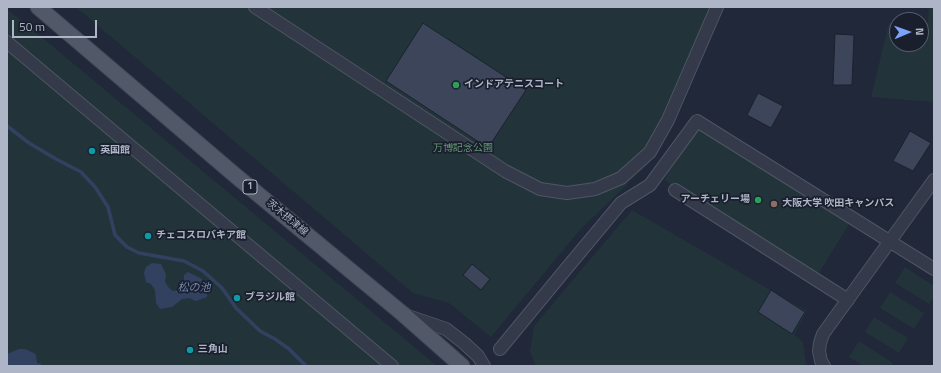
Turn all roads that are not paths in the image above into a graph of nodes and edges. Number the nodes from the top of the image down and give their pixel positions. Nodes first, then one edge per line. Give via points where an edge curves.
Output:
1 (38, 7) edge
2 (255, 7) edge
3 (717, 7) edge
4 (7, 42) edge
5 (934, 180) edge
6 (675, 190) dead end
7 (890, 241) junction
8 (934, 269) edge
9 (848, 300) junction
10 (403, 314) junction
11 (500, 349) dead end
12 (392, 366) edge
13 (462, 366) edge
14 (484, 366) edge
15 (824, 366) edge

1 - 10 main road, 茨木摂津線 / 1
2 - 3 lane via 505,171 540,189 567,193 595,189 621,178 650,152 668,120
4 - 12 lane
5 - 7 lane
6 - 9 lane
7 - 8 lane
7 - 9 lane
7 - 11 lane via 697,121 650,185 621,203
9 - 15 lane via 820,342 819,351
10 - 13 main road, 茨木摂津線 / 1
10 - 14 lane via 446,329 478,356

